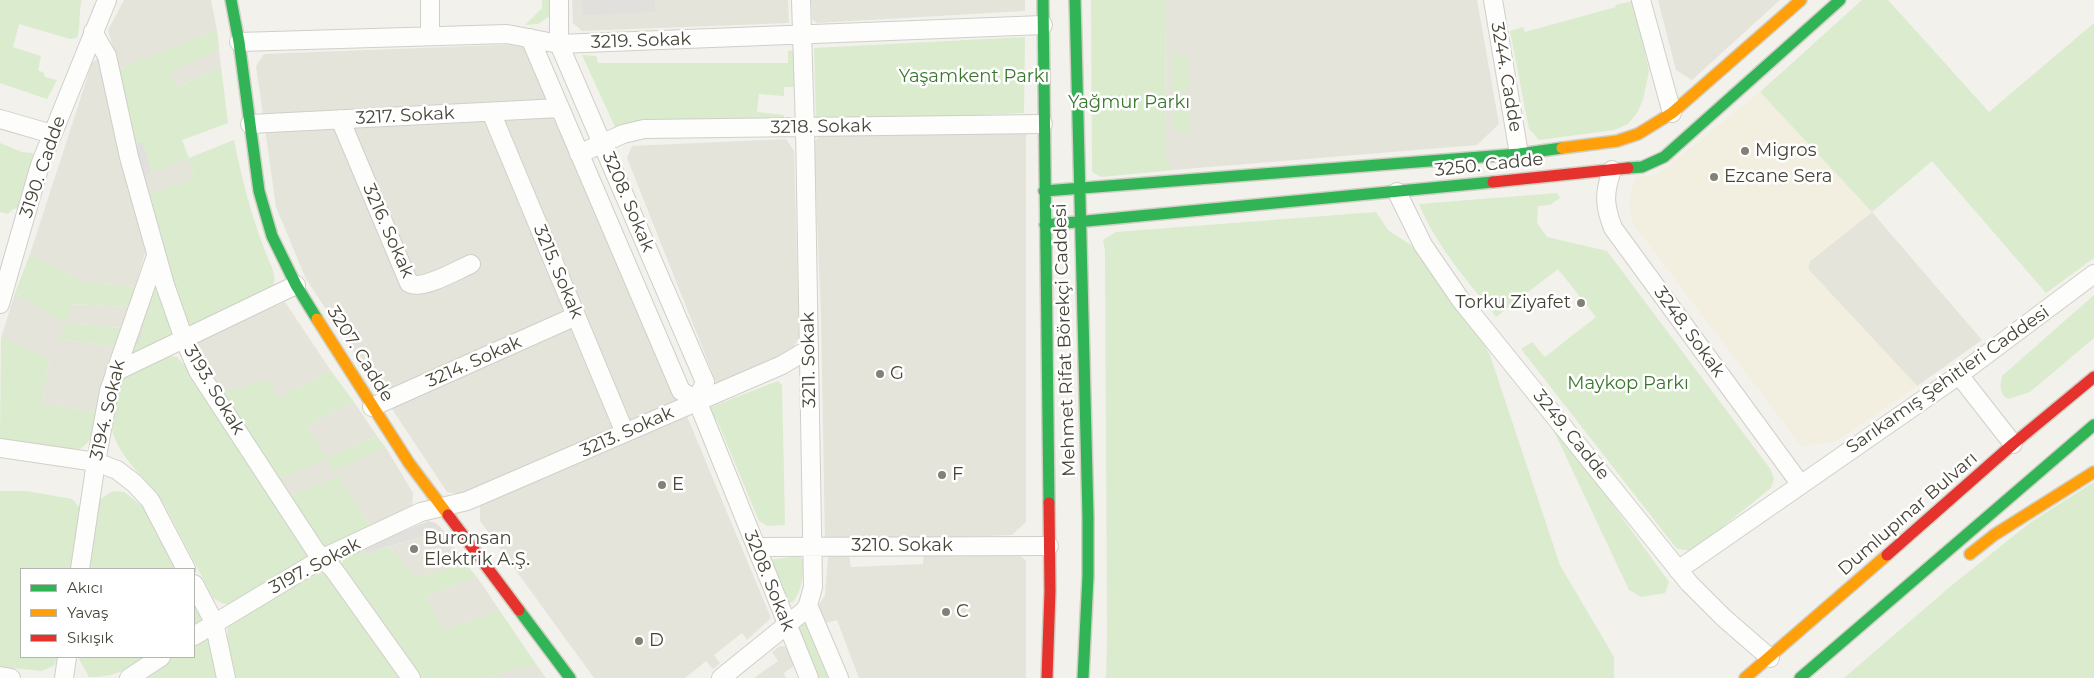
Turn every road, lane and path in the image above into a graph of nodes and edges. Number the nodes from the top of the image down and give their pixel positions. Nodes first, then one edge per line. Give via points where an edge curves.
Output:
1 (106, 0) edge
2 (430, 0) edge
3 (559, 0) edge
4 (801, 0) edge
5 (1043, 0) edge
6 (1075, 0) edge
7 (1493, 0) edge
8 (1641, 0) edge
9 (1800, 0) edge
10 (1840, 0) edge
11 (232, 1) edge
12 (1043, 25) junction
13 (93, 32) junction
14 (802, 35) junction
15 (430, 36) junction
16 (530, 38) junction
17 (239, 42) junction
18 (559, 44) junction
19 (560, 108) junction
20 (491, 112) junction
21 (1672, 113) junction
22 (0, 119) edge
23 (340, 119) junction
24 (250, 124) junction
25 (1043, 124) junction
26 (805, 128) junction
27 (52, 134) junction
28 (602, 143) junction
29 (579, 154) junction
30 (1612, 156) junction
31 (1520, 167) junction
32 (1078, 189) junction
33 (1044, 191) junction
34 (1397, 192) junction
35 (1080, 223) junction
36 (1045, 225) junction
37 (156, 256) junction
38 (471, 264) dead end
39 (2094, 274) edge
40 (296, 285) junction
41 (0, 304) edge
42 (576, 316) junction
43 (184, 339) junction
44 (809, 349) junction
45 (115, 372) junction
46 (1959, 375) junction
47 (2094, 376) edge
48 (697, 400) junction
49 (372, 407) junction
50 (2094, 426) edge
51 (626, 433) junction
52 (2013, 444) junction
53 (0, 448) edge
54 (96, 462) junction
55 (2094, 472) edge
56 (1801, 485) junction
57 (442, 507) junction
58 (813, 546) junction
59 (1049, 546) junction
60 (756, 547) junction
61 (323, 558) junction
62 (1959, 564) dead end
63 (80, 568) edge
64 (185, 568) edge
65 (1678, 570) junction
66 (195, 586) edge
67 (808, 605) junction
68 (1892, 614) dead end
69 (214, 622) junction
70 (787, 625) junction
71 (195, 635) edge
72 (1828, 654) junction
73 (67, 658) edge
74 (159, 658) edge
75 (1770, 658) junction
76 (0, 676) edge
77 (11, 678) edge
78 (64, 678) edge
79 (129, 678) edge
80 (226, 678) edge
81 (411, 678) edge
82 (570, 678) edge
83 (721, 678) edge
84 (809, 678) edge
85 (839, 678) edge
86 (1047, 678) edge
87 (1084, 678) edge
88 (1745, 678) edge
89 (1800, 678) edge

1 - 13 street, 3190. Cadde
2 - 15 street
3 - 18 street, 3208. Sokak
4 - 14 street, 3211. Sokak
5 - 12 main road, Mehmet Rifat Börekçi Caddesi
6 - 32 main road, Mehmet Rifat Börekçi Caddesi
7 - 31 street, 3244. Cadde
8 - 21 street
9 - 21 main road, 3250. Cadde
10 - 30 main road, 3250. Cadde via 1664,157 1642,167
11 - 17 main road, 3207. Cadde
12 - 14 street, 3219. Sokak
12 - 25 main road, Mehmet Rifat Börekçi Caddesi
13 - 27 street, 3190. Cadde
13 - 37 street, 3193. Sokak via 107,56 129,157
14 - 18 street, 3219. Sokak
14 - 26 street, 3211. Sokak
15 - 16 street, 3219. Sokak via 508,34
15 - 17 street, 3219. Sokak
16 - 18 street, 3219. Sokak
16 - 19 street, 3208. Sokak
17 - 24 main road, 3207. Cadde
18 - 28 street, 3208. Sokak
19 - 20 street, 3217. Sokak
19 - 29 street, 3208. Sokak
20 - 23 street, 3217. Sokak
20 - 42 street, 3215. Sokak
21 - 30 main road, 3250. Cadde via 1638,134
22 - 27 street
23 - 24 street, 3217. Sokak
23 - 38 street, 3216. Sokak via 409,283 423,285
24 - 40 main road, 3207. Cadde via 265,214 280,256
25 - 26 street, 3218. Sokak
25 - 33 main road, Mehmet Rifat Börekçi Caddesi
26 - 28 street, 3218. Sokak via 644,129
26 - 44 street, 3211. Sokak
27 - 41 street, 3190. Cadde
28 - 29 street, 3218. Sokak
28 - 48 street, 3208. Sokak via 705,382
29 - 48 street, 3208. Sokak via 681,391
30 - 31 main road, 3250. Cadde
30 - 31 main road, 3250. Cadde
30 - 56 street, 3248. Sokak via 1605,199 1613,228
31 - 32 main road, 3250. Cadde
31 - 34 main road, 3250. Cadde
32 - 33 main road, 3250. Cadde
32 - 35 main road, Mehmet Rifat Börekçi Caddesi
33 - 36 main road, Mehmet Rifat Börekçi Caddesi
34 - 35 main road, 3250. Cadde
34 - 65 street, 3249. Cadde via 1423,245 1460,299
35 - 36 main road, 3250. Cadde
35 - 87 main road, Mehmet Rifat Börekçi Caddesi via 1088,516
36 - 59 main road, Mehmet Rifat Börekçi Caddesi
37 - 43 street, 3193. Sokak
37 - 45 street, 3194. Sokak
39 - 46 street, Sarıkamış Şehitleri Caddesi
40 - 43 street
40 - 49 main road, 3207. Cadde
42 - 49 street, 3214. Sokak
42 - 51 street, 3215. Sokak
43 - 45 street
43 - 61 street, 3193. Sokak via 198,371
44 - 48 street, 3213. Sokak via 782,365
44 - 58 street, 3211. Sokak
45 - 54 street, 3194. Sokak
46 - 52 street
46 - 56 street, Sarıkamış Şehitleri Caddesi
47 - 52 main road, Dumlupınar Bulvarı
48 - 51 street, 3213. Sokak
48 - 60 street, 3208. Sokak
49 - 57 main road, 3207. Cadde
50 - 72 main road
51 - 57 street, 3213. Sokak via 467,501
52 - 75 main road, Dumlupınar Bulvarı
53 - 54 street
54 - 63 street, 3194. Sokak
54 - 64 street via 117,470 150,500
55 - 62 main road via 1994,535
56 - 65 street, Sarıkamış Şehitleri Caddesi
57 - 61 street, 3197. Sokak via 421,512
57 - 82 main road, 3207. Cadde
58 - 59 street, 3210. Sokak
58 - 60 street, 3210. Sokak
58 - 67 street, 3211. Sokak via 813,587
59 - 86 main road, Mehmet Rifat Börekçi Caddesi
60 - 70 street, 3208. Sokak
61 - 69 street, 3197. Sokak
61 - 81 street, 3193. Sokak
65 - 75 street, 3249. Cadde via 1700,596
66 - 69 street
67 - 70 street
67 - 85 street, 3208. Sokak
68 - 72 main road
69 - 71 street, 3197. Sokak
69 - 80 street
70 - 83 street
70 - 84 street, 3208. Sokak
72 - 89 main road
73 - 78 street
74 - 79 street
75 - 88 main road, Dumlupınar Bulvarı
76 - 77 street

